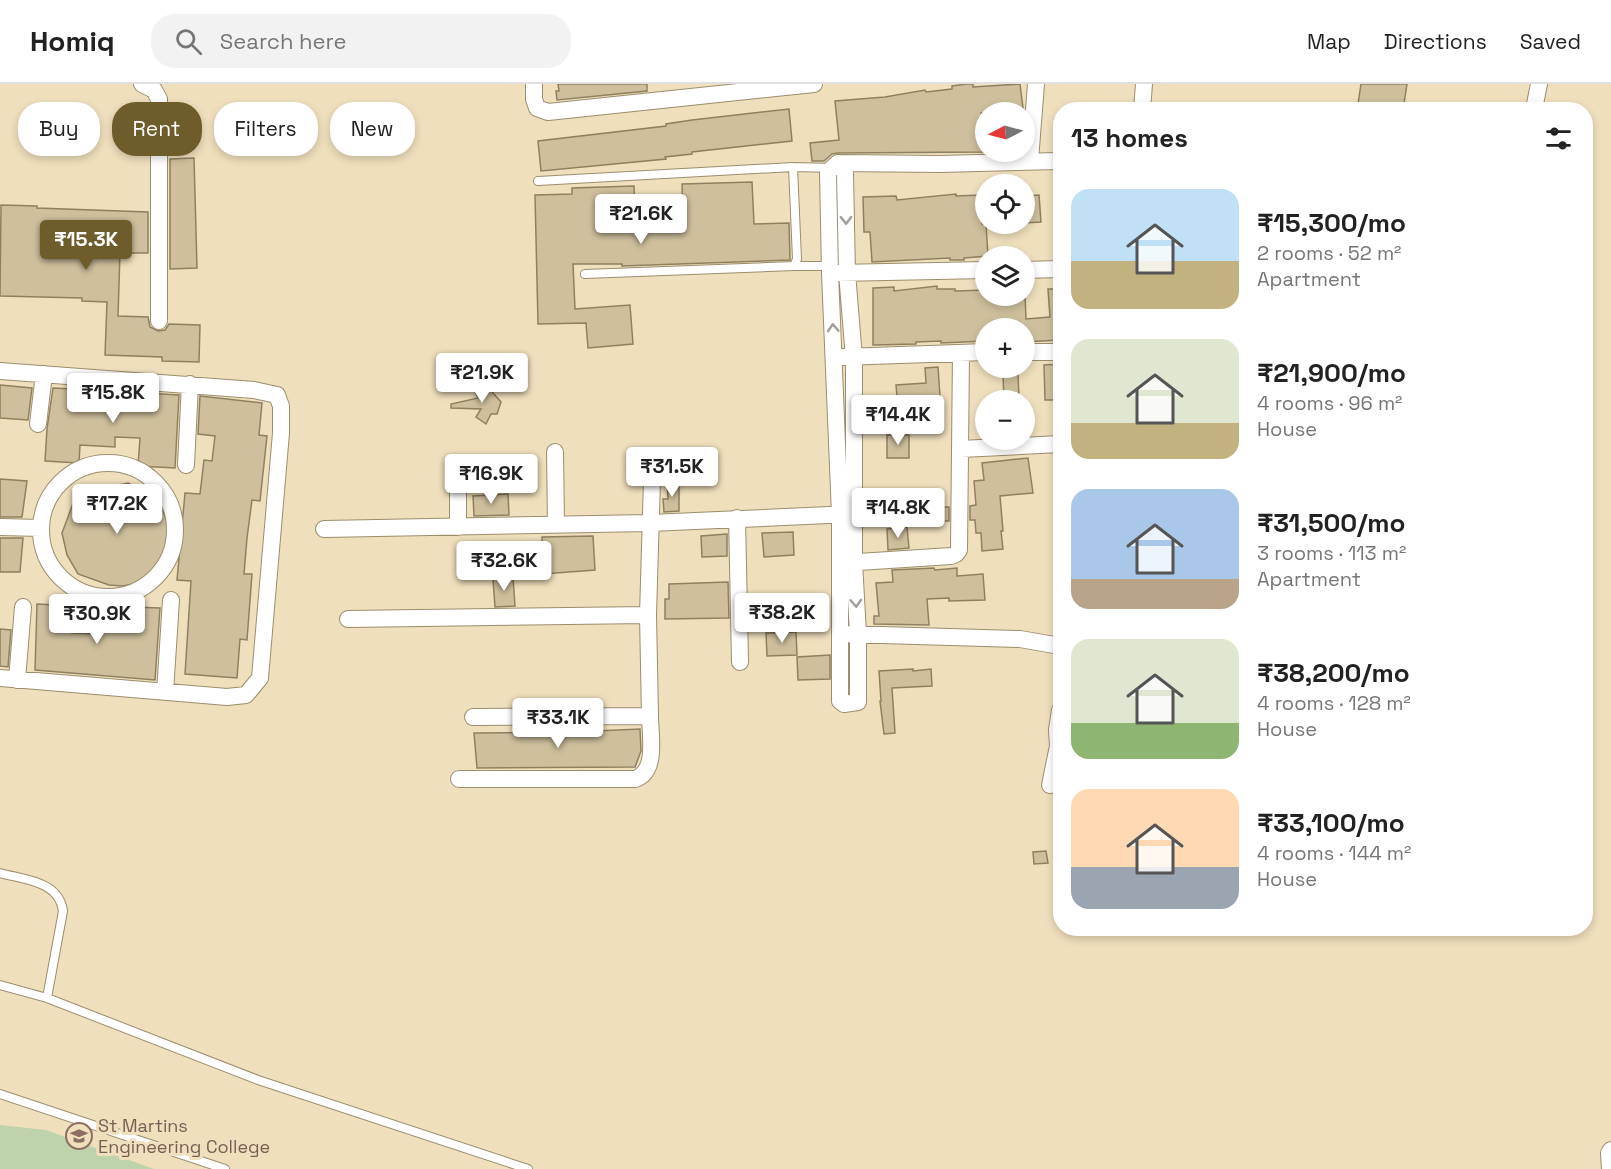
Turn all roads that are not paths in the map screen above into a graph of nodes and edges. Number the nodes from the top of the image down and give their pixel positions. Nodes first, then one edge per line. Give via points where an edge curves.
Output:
1 (142, 84) edge
2 (534, 84) edge
3 (814, 84) edge
4 (1036, 84) edge
5 (1144, 84) edge
6 (1539, 84) edge
7 (1035, 102) edge
8 (1143, 102) edge
9 (1535, 102) edge
10 (1035, 160) edge
11 (1053, 161) edge
12 (985, 162) edge
13 (793, 167) junction
14 (833, 168) junction
15 (538, 181) dead end
16 (794, 266) junction
17 (1053, 269) edge
18 (975, 270) edge
19 (1035, 270) edge
20 (836, 271) junction
21 (585, 274) dead end
22 (159, 321) dead end
23 (975, 352) edge
24 (1035, 352) edge
25 (1053, 352) edge
26 (962, 353) junction
27 (834, 357) junction
28 (854, 358) junction
29 (0, 371) edge
30 (44, 374) junction
31 (190, 384) junction
32 (38, 424) dead end
33 (1053, 444) edge
34 (961, 449) junction
35 (555, 452) dead end
36 (186, 465) dead end
37 (458, 469) dead end
38 (652, 480) dead end
39 (848, 514) junction
40 (737, 518) junction
41 (650, 524) junction
42 (556, 525) junction
43 (0, 527) edge
44 (458, 527) junction
45 (41, 528) junction
46 (324, 529) dead end
47 (846, 563) junction
48 (171, 600) dead end
49 (23, 608) dead end
50 (648, 615) junction
51 (348, 619) dead end
52 (840, 633) junction
53 (858, 634) junction
54 (1053, 644) edge
55 (740, 662) dead end
56 (0, 678) edge
57 (17, 680) junction
58 (165, 692) junction
59 (650, 716) junction
60 (473, 717) dead end
61 (1053, 770) edge
62 (459, 778) dead end
63 (1050, 785) dead end
64 (0, 873) edge
65 (0, 985) edge
66 (48, 998) junction
67 (0, 1094) edge
68 (1611, 1150) edge
69 (225, 1169) edge
70 (528, 1169) edge
71 (1610, 1169) edge

1 - 22 street via 154,90 159,99
2 - 3 street via 537,108 548,112
4 - 7 street
5 - 8 street
6 - 9 street
10 - 11 street
12 - 14 street
13 - 14 lane
13 - 15 lane
13 - 16 lane via 797,259
14 - 20 street
16 - 20 lane
16 - 21 lane
17 - 19 street
18 - 20 street
27 -> 20 street
20 - 28 street
23 - 26 street
24 - 25 street
26 - 28 street
26 - 34 street
27 - 28 street
27 - 39 street
28 - 39 street
29 - 30 street
30 - 31 street
30 - 32 street
31 - 36 street
31 - 58 street via 277,395 281,433 260,678 246,695
33 - 34 street
34 - 47 street via 960,545 956,554
35 - 42 street
37 - 44 street
38 - 41 street
39 - 40 street
39 - 47 street
40 - 41 street
40 - 55 street
41 - 42 street
41 - 50 street
42 - 44 street
43 - 45 street
44 - 46 street
45 - 45 street via 45,506 56,487 73,472 93,464 115,462 137,468 155,481 168,498 175,519 175,542 168,563 154,581 135,593 113,598 90,596 70,586 54,570 44,550
47 - 52 street
47 -> 53 street
48 - 58 street
49 - 57 street
50 - 51 street
50 - 59 street
52 - 53 street
52 - 53 street via 840,701 844,704 858,702
53 - 54 street via 1020,639
56 - 57 street
57 - 58 street
59 - 60 street
59 - 62 street via 649,767 641,777
61 - 63 street
64 - 66 lane via 53,889 62,899
65 - 66 lane
66 - 70 lane via 258,1080
67 - 69 lane
68 - 71 street

